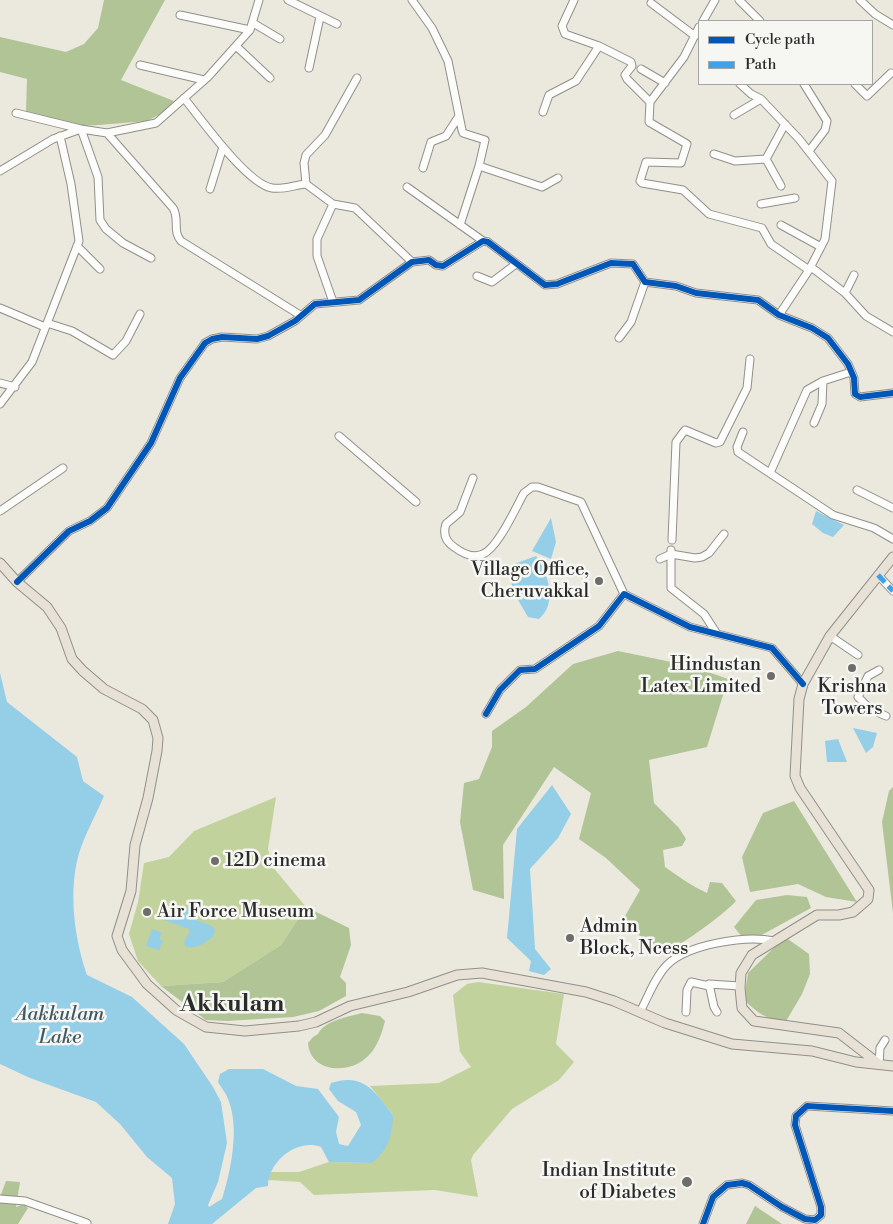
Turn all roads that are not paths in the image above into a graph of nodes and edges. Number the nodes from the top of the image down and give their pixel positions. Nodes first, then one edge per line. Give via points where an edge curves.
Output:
1 (259, 0) edge
2 (288, 0) edge
3 (412, 0) edge
4 (574, 0) edge
5 (715, 0) edge
6 (739, 0) edge
7 (860, 0) edge
8 (651, 3) dead end
9 (180, 15) dead end
10 (893, 15) edge
11 (320, 17) junction
12 (704, 20) edge
13 (759, 20) edge
14 (337, 24) dead end
15 (892, 24) edge
16 (251, 27) junction
17 (280, 39) dead end
18 (696, 40) edge
19 (236, 46) junction
20 (599, 46) junction
21 (140, 65) dead end
22 (309, 68) dead end
23 (642, 69) dead end
24 (892, 72) edge
25 (270, 78) dead end
26 (357, 78) dead end
27 (204, 80) junction
28 (665, 83) junction
29 (741, 85) edge
30 (805, 85) edge
31 (856, 85) edge
32 (184, 98) junction
33 (762, 99) junction
34 (650, 102) junction
35 (543, 112) dead end
36 (16, 113) dead end
37 (459, 116) junction
38 (734, 116) dead end
39 (785, 124) junction
40 (82, 129) junction
41 (107, 133) junction
42 (60, 136) junction
43 (223, 147) junction
44 (809, 151) junction
45 (714, 154) dead end
46 (766, 159) junction
47 (479, 166) junction
48 (423, 168) dead end
49 (0, 171) edge
50 (558, 178) dead end
51 (306, 184) junction
52 (781, 186) dead end
53 (406, 187) dead end
54 (210, 189) dead end
55 (795, 198) dead end
56 (333, 204) junction
57 (761, 204) dead end
58 (460, 225) junction
59 (781, 225) dead end
60 (483, 241) junction
61 (77, 246) junction
62 (821, 247) junction
63 (151, 258) dead end
64 (412, 262) junction
65 (516, 264) junction
66 (100, 269) dead end
67 (810, 269) junction
68 (854, 275) dead end
69 (478, 276) dead end
70 (645, 282) junction
71 (845, 293) junction
72 (333, 302) junction
73 (0, 308) edge
74 (140, 314) dead end
75 (300, 315) junction
76 (779, 315) junction
77 (46, 325) junction
78 (893, 332) edge
79 (620, 338) dead end
80 (750, 359) dead end
81 (851, 372) junction
82 (823, 381) junction
83 (0, 383) edge
84 (14, 387) junction
85 (893, 393) edge
86 (0, 404) edge
87 (814, 423) dead end
88 (743, 432) dead end
89 (339, 436) dead end
90 (63, 468) dead end
91 (770, 473) junction
92 (473, 478) dead end
93 (857, 490) dead end
94 (416, 502) dead end
95 (893, 508) edge
96 (0, 511) edge
97 (724, 534) dead end
98 (893, 539) edge
99 (672, 540) dead end
100 (671, 552) junction
101 (893, 557) edge
102 (660, 560) dead end
103 (0, 563) edge
104 (878, 575) junction
105 (17, 582) junction
106 (893, 591) edge
107 (624, 594) junction
108 (717, 634) junction
109 (830, 636) junction
110 (858, 655) dead end
111 (879, 670) dead end
112 (803, 684) junction
113 (486, 714) dead end
114 (886, 716) dead end
115 (774, 941) junction
116 (710, 986) junction
117 (740, 986) junction
118 (640, 1012) junction
119 (686, 1012) dead end
120 (717, 1012) dead end
121 (885, 1040) dead end
122 (879, 1064) junction
123 (893, 1066) edge
124 (893, 1111) edge
125 (0, 1199) edge
126 (87, 1223) edge
127 (703, 1224) edge

1 - 16 street
2 - 11 street
3 - 37 street via 432,28 448,61
4 - 20 street via 562,26 565,34
5 - 12 street
6 - 13 street
7 - 15 street
8 - 18 street
9 - 16 street
10 - 15 street
11 - 14 street
11 - 22 street
16 - 17 street
16 - 19 street
18 - 28 street
19 - 25 street
19 - 27 street
20 - 34 street via 631,62 632,66 625,75
20 - 35 street via 576,82 549,95
21 - 27 street
23 - 28 street
24 - 31 street via 867,96
26 - 51 street via 326,135 306,155
27 - 32 street
28 - 34 street
29 - 33 street
30 - 44 street via 827,121 825,130
32 - 41 street via 156,123
32 - 43 street
33 - 38 street
33 - 39 street
34 - 67 street via 649,122 687,144 681,163 646,162 640,181 683,190 709,214 762,228 770,244
36 - 40 street
37 - 47 street via 464,133 485,140
37 - 48 street via 446,136 431,142
39 - 44 street
39 - 46 street
40 - 41 street
40 - 42 street
40 - 63 street via 98,176 100,220 123,243
41 - 75 street via 173,208 176,233 181,241
42 - 49 street
42 - 61 street via 71,184
43 - 51 street via 256,182 264,186 279,189
43 - 54 street
44 - 62 street via 832,181 825,239
45 - 46 street via 735,161
46 - 52 street
47 - 50 street via 542,187
47 - 58 street
51 - 56 street
53 - 58 street
55 - 57 street
56 - 64 street via 355,208
56 - 72 street via 317,239 317,256
58 - 60 street
59 - 62 street
60 - 64 street via 443,266 436,266 429,260
60 - 65 street
61 - 66 street
61 - 77 street
62 - 67 street
64 - 72 street via 358,300
65 - 69 street via 492,282
65 - 70 street via 545,285 557,284 617,263 633,264
67 - 71 street
67 - 76 street
68 - 71 street
70 - 76 street via 758,300
70 - 79 street via 631,322
71 - 78 street via 866,316
72 - 75 street via 315,304
73 - 77 street
74 - 77 street via 126,341 113,355 72,331
75 - 105 street via 258,339 222,337 204,343 180,378 151,442 107,508 69,531
76 - 81 street via 828,338
77 - 84 street via 32,362
80 - 99 street via 747,388 720,442 685,430 676,442
81 - 82 street
81 - 85 street via 855,394 860,397
82 - 87 street via 822,404
82 - 91 street via 803,394
83 - 84 street
84 - 86 street
88 - 91 street via 737,450
89 - 94 street
90 - 96 street
91 - 98 street via 834,515 874,528
92 - 107 street via 460,512 446,524 444,534 451,546 462,553 484,554 493,546 524,493 538,487 581,502
93 - 95 street
97 - 100 street via 702,557
100 - 102 street
100 - 108 street via 671,588 704,614
101 - 104 main road
103 - 105 main road
104 - 106 street
104 - 109 main road
105 - 118 main road via 47,607 60,628 72,659 83,671 104,690 142,709 153,720 158,738 157,751 135,845 131,891 117,936 122,950 147,984 176,1010 206,1027 228,1031 300,1026 350,1006 408,992 468,972 586,992
107 - 108 street via 690,627
107 - 113 street via 599,626 535,669 520,670 500,690
108 - 112 street via 772,648
109 - 110 street
109 - 112 main road
111 - 114 street via 868,676 858,697 870,709
112 - 115 main road via 798,699 795,776 869,890 868,900 853,912 816,915
115 - 117 main road via 752,955 741,973
115 - 118 street via 758,938 730,941 677,957 661,972
116 - 117 street
116 - 119 street via 692,982 687,990
116 - 120 street
117 - 122 main road via 742,1008 754,1021 839,1032
118 - 122 main road via 732,1044 812,1051
121 - 122 street via 880,1048
122 - 123 main road
124 - 127 street via 807,1106 796,1116 795,1125 821,1207 815,1220 805,1219 749,1184 742,1183 728,1186 713,1197
125 - 126 street via 25,1201

